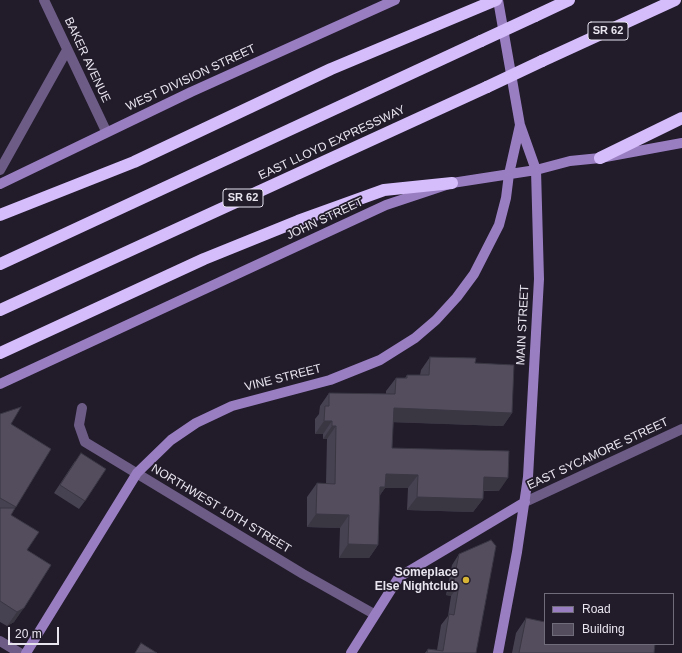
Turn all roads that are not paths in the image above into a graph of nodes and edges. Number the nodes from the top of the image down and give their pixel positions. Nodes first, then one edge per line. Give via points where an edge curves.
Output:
1 (44, 0) edge
2 (395, 0) edge
3 (497, 0) edge
4 (569, 0) edge
5 (674, 0) edge
6 (67, 50) junction
7 (682, 118) edge
8 (520, 125) junction
9 (106, 131) junction
10 (682, 143) edge
11 (600, 158) junction
12 (0, 170) edge
13 (536, 170) junction
14 (509, 174) junction
15 (452, 183) junction
16 (0, 184) edge
17 (0, 215) edge
18 (0, 264) edge
19 (0, 310) edge
20 (0, 353) edge
21 (0, 384) edge
22 (82, 408) dead end
23 (682, 429) edge
24 (137, 473) junction
25 (525, 502) junction
26 (374, 614) junction
27 (0, 641) edge
28 (20, 653) edge
29 (26, 653) edge
30 (351, 653) edge
31 (498, 653) edge

1 - 6 street, BAKER AVENUE
2 - 9 main road, WEST DIVISION STREET
3 - 8 main road, MAIN STREET
3 - 17 highway via 331,69 134,162
4 - 18 highway, bridge
5 - 19 highway, EAST LLOYD EXPRESSWAY / SR 62, bridge
6 - 9 street, BAKER AVENUE
6 - 12 street
7 - 11 highway
8 - 13 main road, MAIN STREET
8 - 14 main road, VINE STREET
9 - 16 main road, WEST DIVISION STREET
10 - 11 main road, JOHN STREET
11 - 13 main road, JOHN STREET via 570,161
13 - 14 main road, JOHN STREET
13 - 25 main road, MAIN STREET via 539,279
14 - 15 main road, JOHN STREET
14 - 24 main road, VINE STREET via 506,198 485,255 457,297 416,338 363,368 330,380 232,406 196,423 171,440
15 - 20 highway via 384,190 298,221 204,259
15 - 21 main road, JOHN STREET via 386,205
22 - 24 street, NORTHWEST 10TH STREET via 79,425 85,442
23 - 25 street, EAST SYCAMORE STREET
24 - 26 street, NORTHWEST 10TH STREET
24 - 29 main road, VINE STREET
25 - 26 main road via 399,577
25 - 31 main road, MAIN STREET
26 - 30 main road
27 - 28 street

